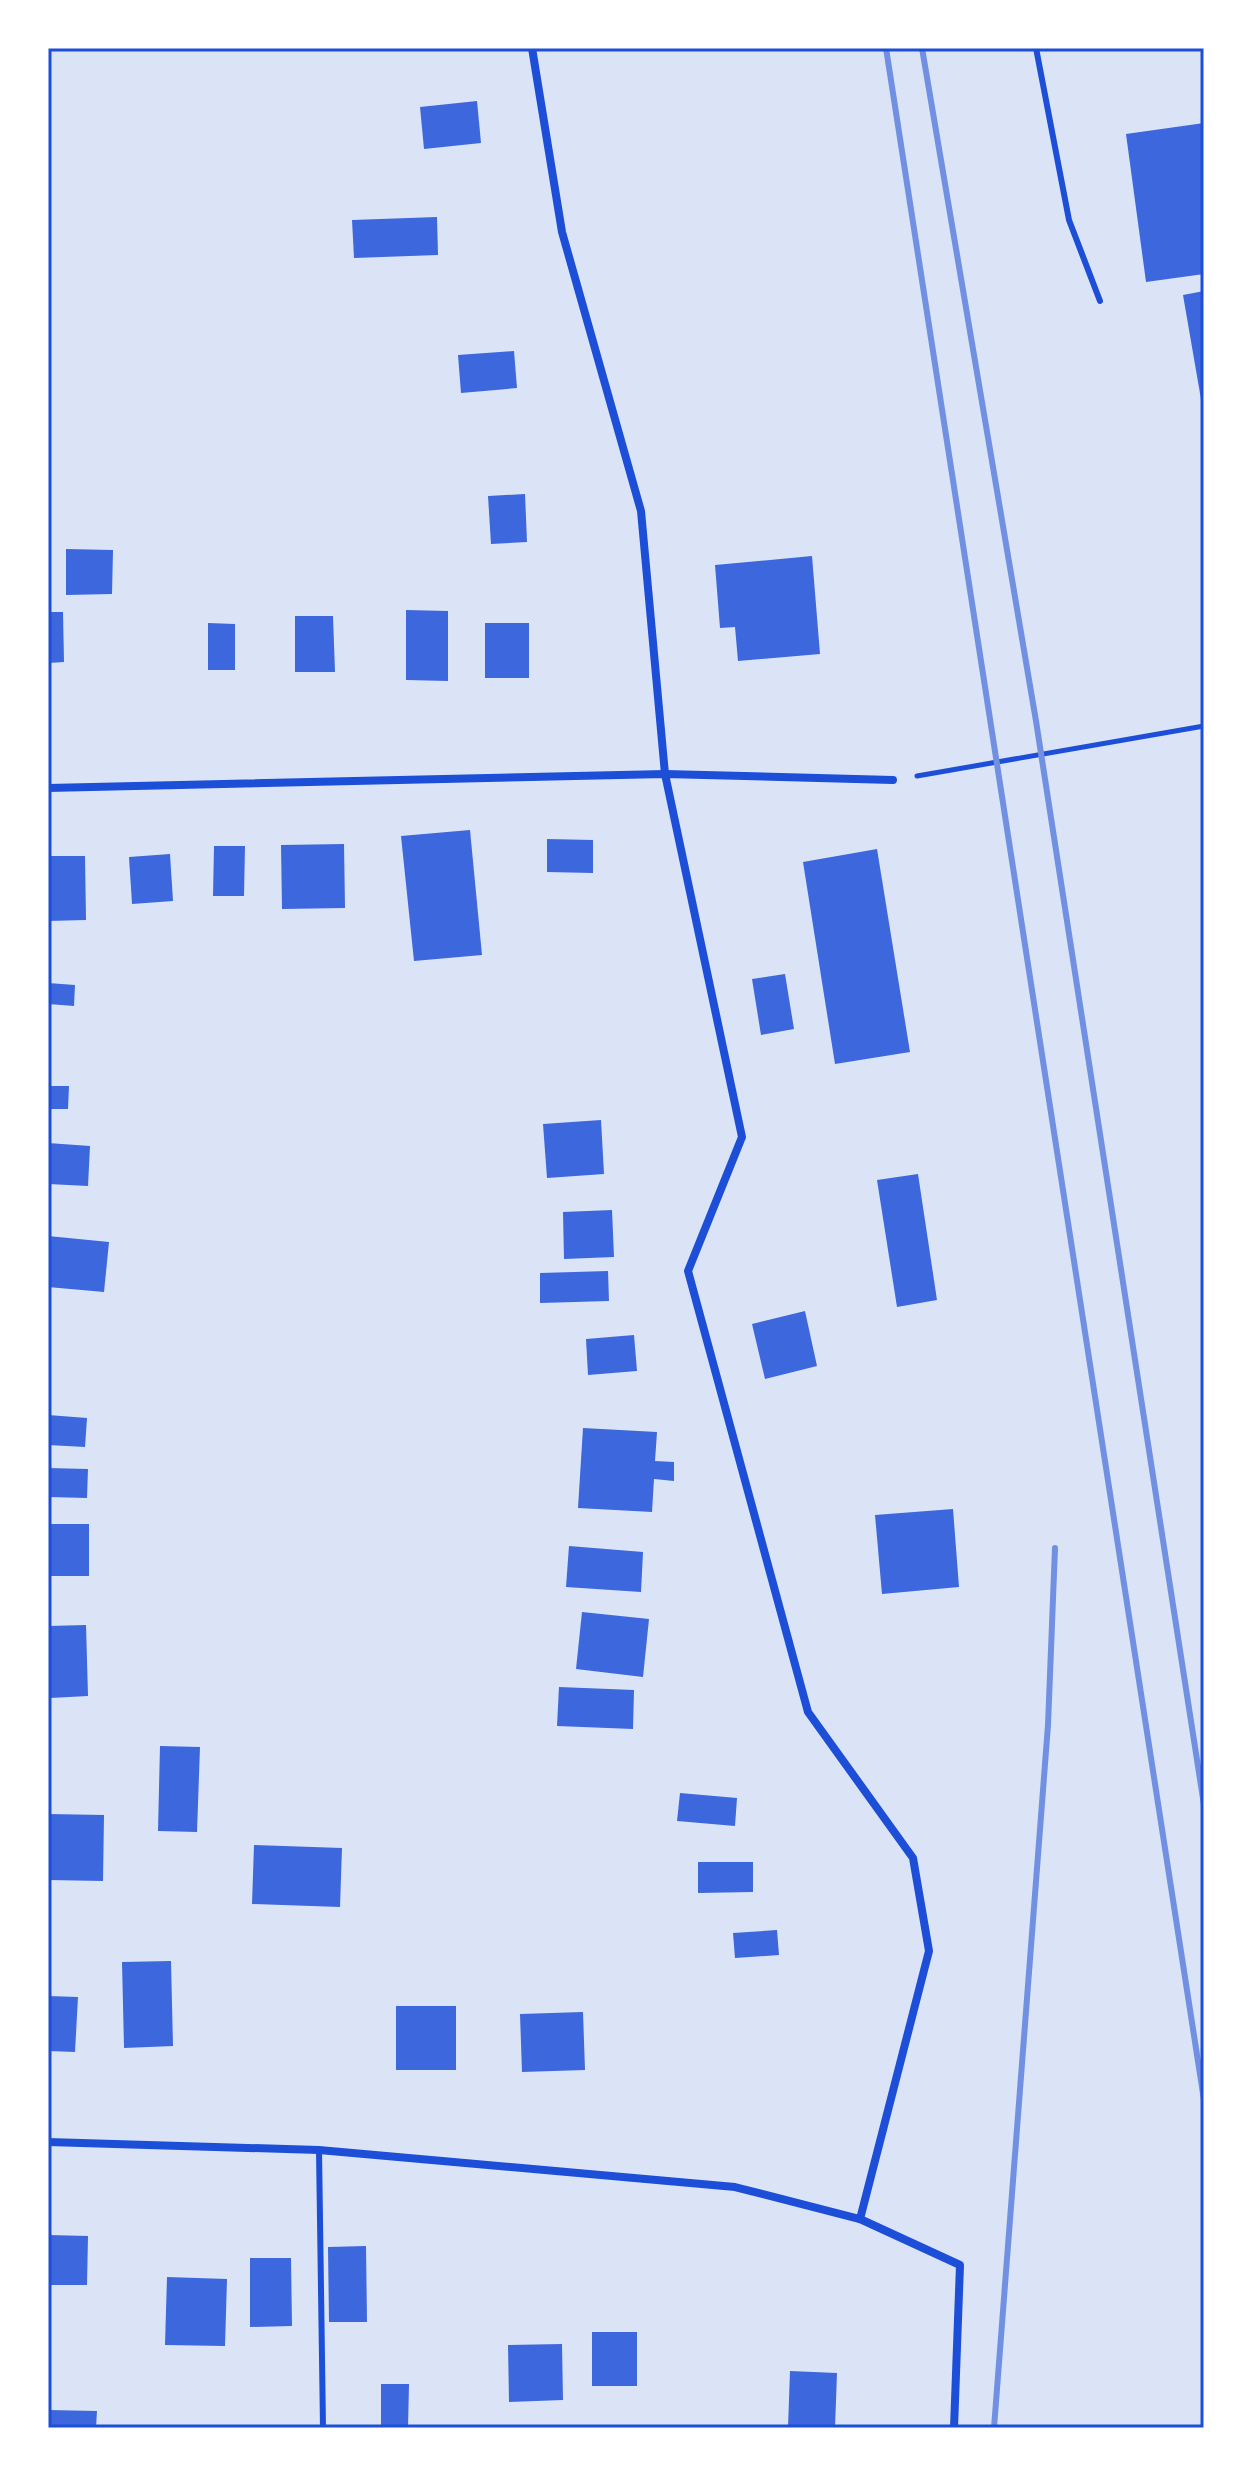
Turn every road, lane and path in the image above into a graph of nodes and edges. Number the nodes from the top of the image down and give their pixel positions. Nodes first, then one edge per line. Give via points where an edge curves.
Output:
1 (532, 48) edge
2 (1036, 48) edge
3 (1100, 301) dead end
4 (1204, 726) edge
5 (665, 774) junction
6 (893, 780) joint
7 (48, 788) edge
8 (48, 2142) edge
9 (319, 2150) junction
10 (860, 2219) junction
11 (323, 2428) edge
12 (954, 2428) edge

1 - 5 street via 562,232 641,511
2 - 3 lane via 1069,220
4 - 6 path
5 - 6 street
5 - 7 street
5 - 10 street via 742,1137 688,1271 808,1712 913,1858 929,1951
8 - 9 street
9 - 10 street via 735,2187
9 - 11 lane
10 - 12 street via 960,2265

